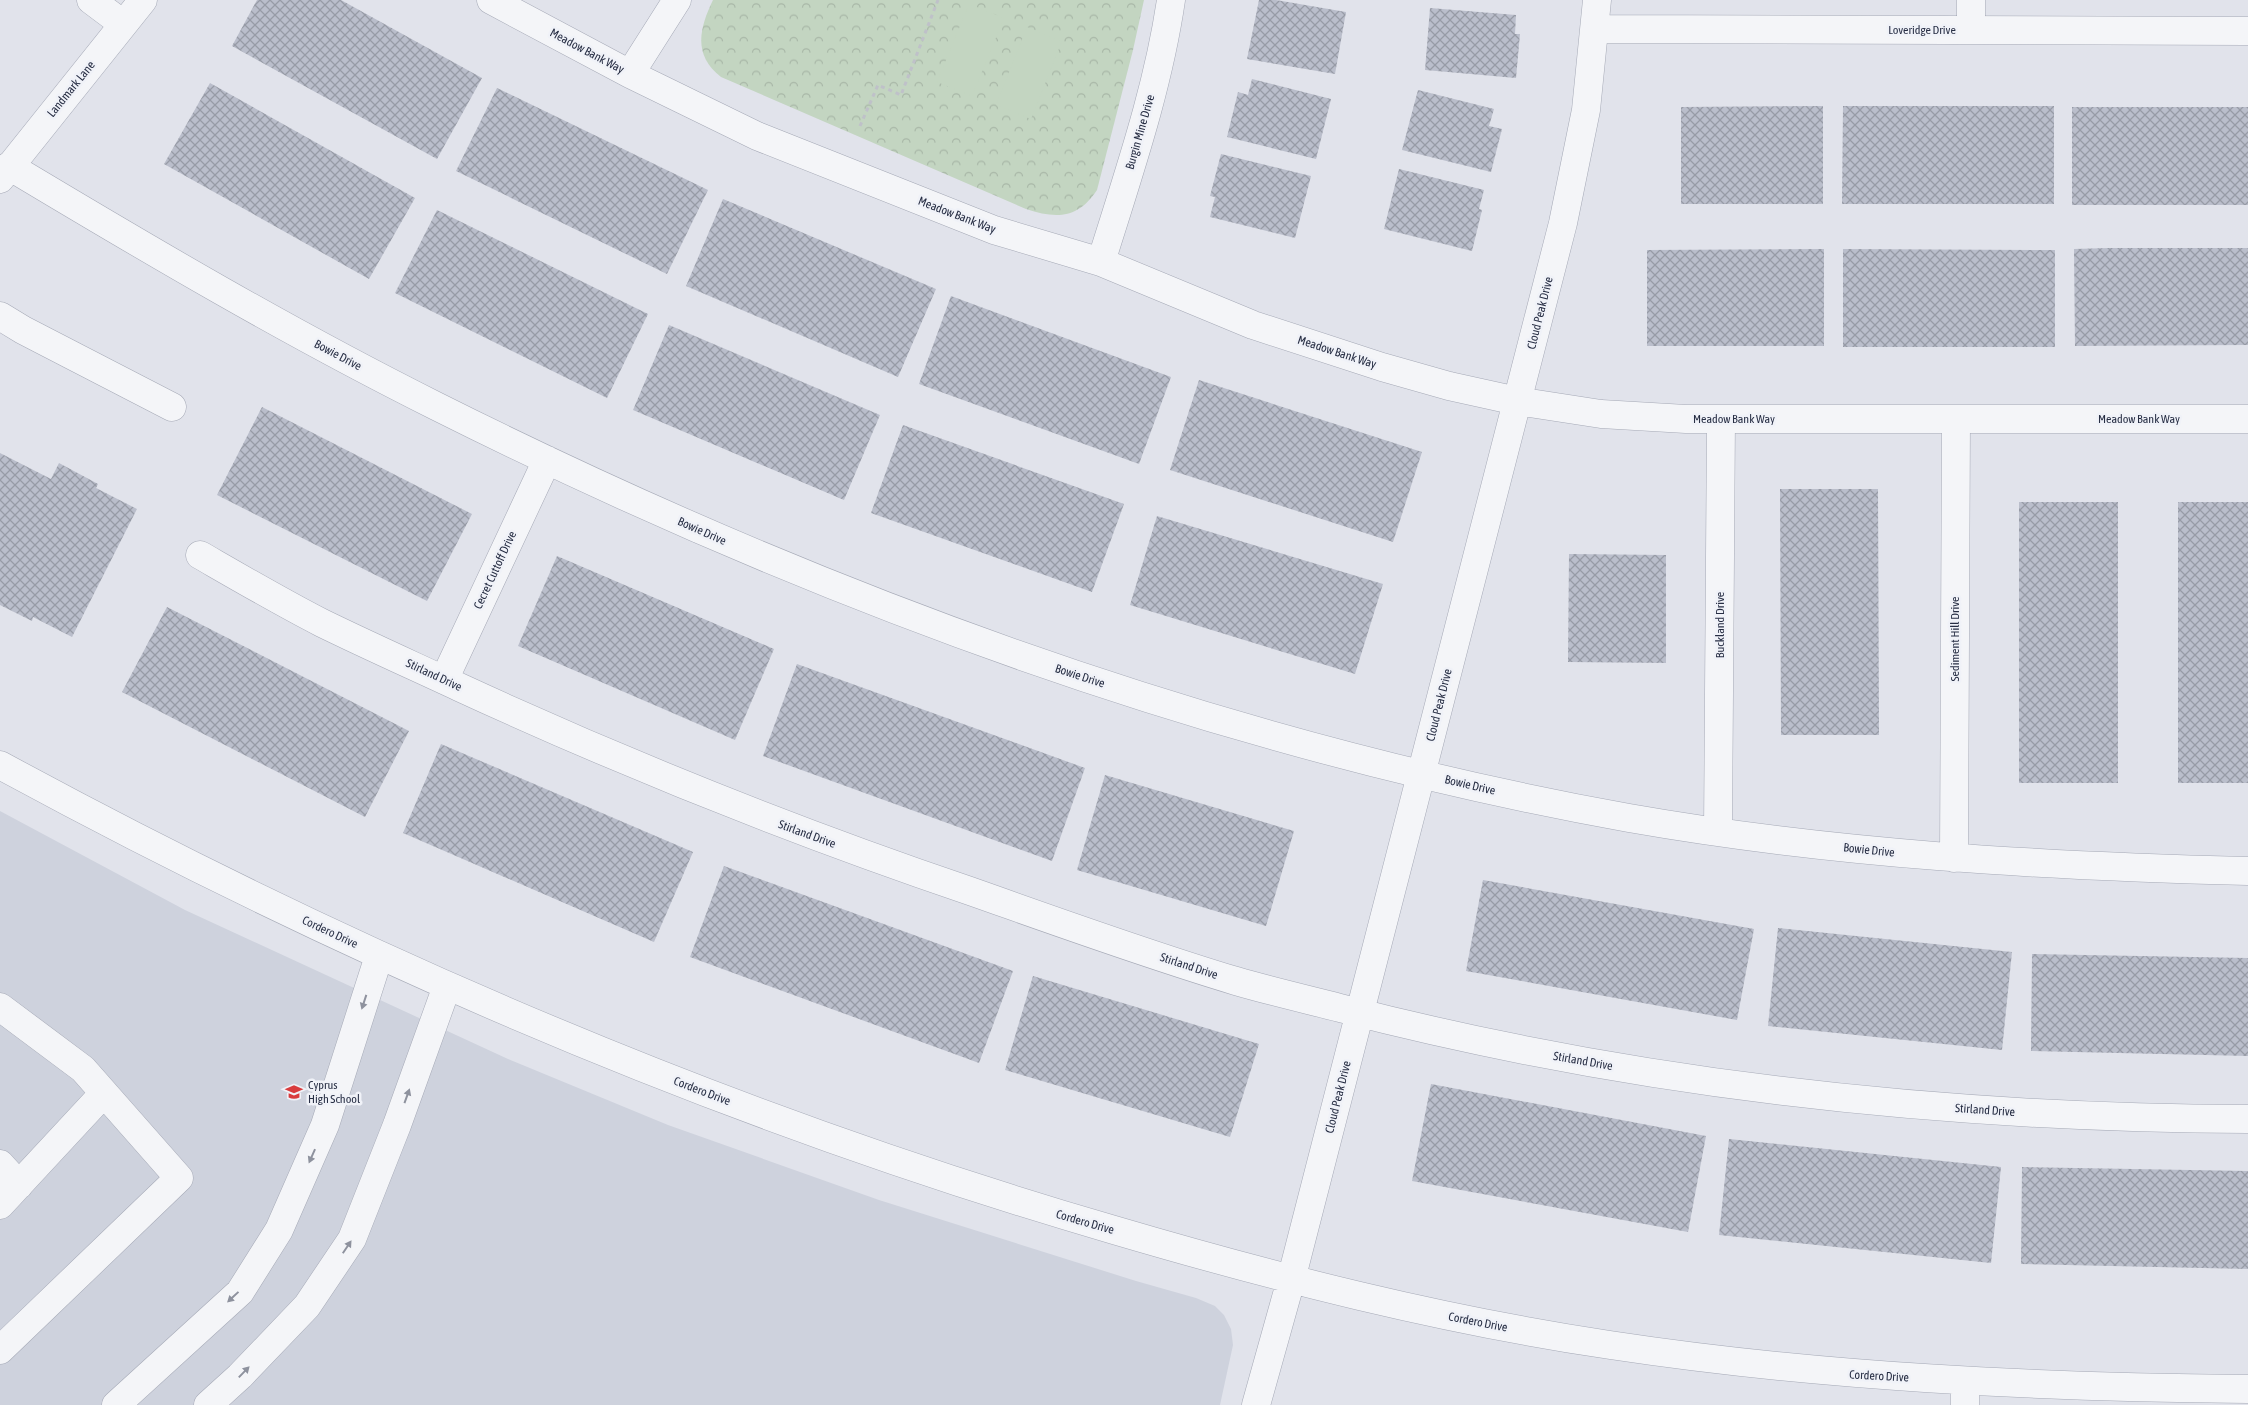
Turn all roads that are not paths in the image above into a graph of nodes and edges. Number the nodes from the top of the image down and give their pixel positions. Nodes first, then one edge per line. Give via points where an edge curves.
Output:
1 (91, 0) edge
2 (143, 0) edge
3 (491, 0) edge
4 (677, 0) edge
5 (1171, 0) edge
6 (1597, 0) edge
7 (1971, 0) edge
8 (123, 24) junction
9 (1595, 29) junction
10 (1971, 30) junction
11 (2248, 31) edge
12 (630, 74) junction
13 (4, 172) edge
14 (1101, 262) junction
15 (0, 316) edge
16 (1517, 401) junction
17 (172, 407) dead end
18 (1721, 419) junction
19 (1956, 419) junction
20 (2248, 419) edge
21 (547, 460) junction
22 (200, 555) dead end
23 (444, 680) junction
24 (0, 765) edge
25 (1421, 774) junction
26 (1718, 831) junction
27 (1954, 858) junction
28 (2248, 871) edge
29 (379, 956) junction
30 (447, 986) junction
31 (0, 1007) edge
32 (1360, 1013) junction
33 (104, 1093) junction
34 (2248, 1120) edge
35 (0, 1164) edge
36 (19, 1185) junction
37 (0, 1205) edge
38 (1291, 1280) junction
39 (0, 1350) edge
40 (2248, 1389) edge
41 (1965, 1393) edge
42 (116, 1405) edge
43 (208, 1405) edge
44 (1256, 1405) edge

1 - 8 street
2 - 8 street, Landmark Lane
3 - 12 street, Meadow Bank Way
4 - 12 street
5 - 14 street, Burgin Mine Drive via 1147,112
6 - 9 street, Cloud Peak Drive
7 - 10 street
8 - 13 street, Landmark Lane
9 - 10 street, Loveridge Drive
9 - 16 street, Cloud Peak Drive via 1576,167
10 - 11 street, Loveridge Drive
12 - 14 street, Meadow Bank Way via 757,136 994,230
13 - 21 street, Bowie Drive via 285,327
14 - 16 street, Meadow Bank Way via 1253,325 1382,367
15 - 17 street
16 - 18 street, Meadow Bank Way via 1601,414
16 - 25 street, Cloud Peak Drive
18 - 19 street, Meadow Bank Way
18 - 26 street, Buckland Drive
19 - 20 street, Meadow Bank Way
19 - 27 street, Sediment Hill Drive
21 - 23 street, Cecret Cuttoff Drive
21 - 25 street, Bowie Drive via 733,545 998,649 1248,728
22 - 23 street, Stirland Drive via 321,622
23 - 32 street, Stirland Drive via 622,761 872,858 1229,979
24 - 29 street, Cordero Drive via 109,824
25 - 26 street, Bowie Drive via 1622,816
25 - 32 street, Cloud Peak Drive
26 - 27 street, Bowie Drive via 1870,851
27 - 28 street, Bowie Drive
29 - 30 street, Cordero Drive
29 -> 42 street via 325,1124 280,1230 240,1292
30 - 38 street, Cordero Drive via 714,1096 876,1155 1039,1208
43 -> 30 street via 307,1306 352,1239
31 - 33 street via 83,1069
32 - 34 street, Stirland Drive via 1546,1055 1667,1076 1798,1093 2038,1114
32 - 38 street, Cloud Peak Drive
33 - 36 street
33 - 39 street via 179,1178
35 - 36 street
36 - 37 street
38 - 41 street, Cordero Drive via 1489,1325 1607,1345 1836,1373
38 - 44 street, Cloud Peak Drive
40 - 41 street, Cordero Drive

